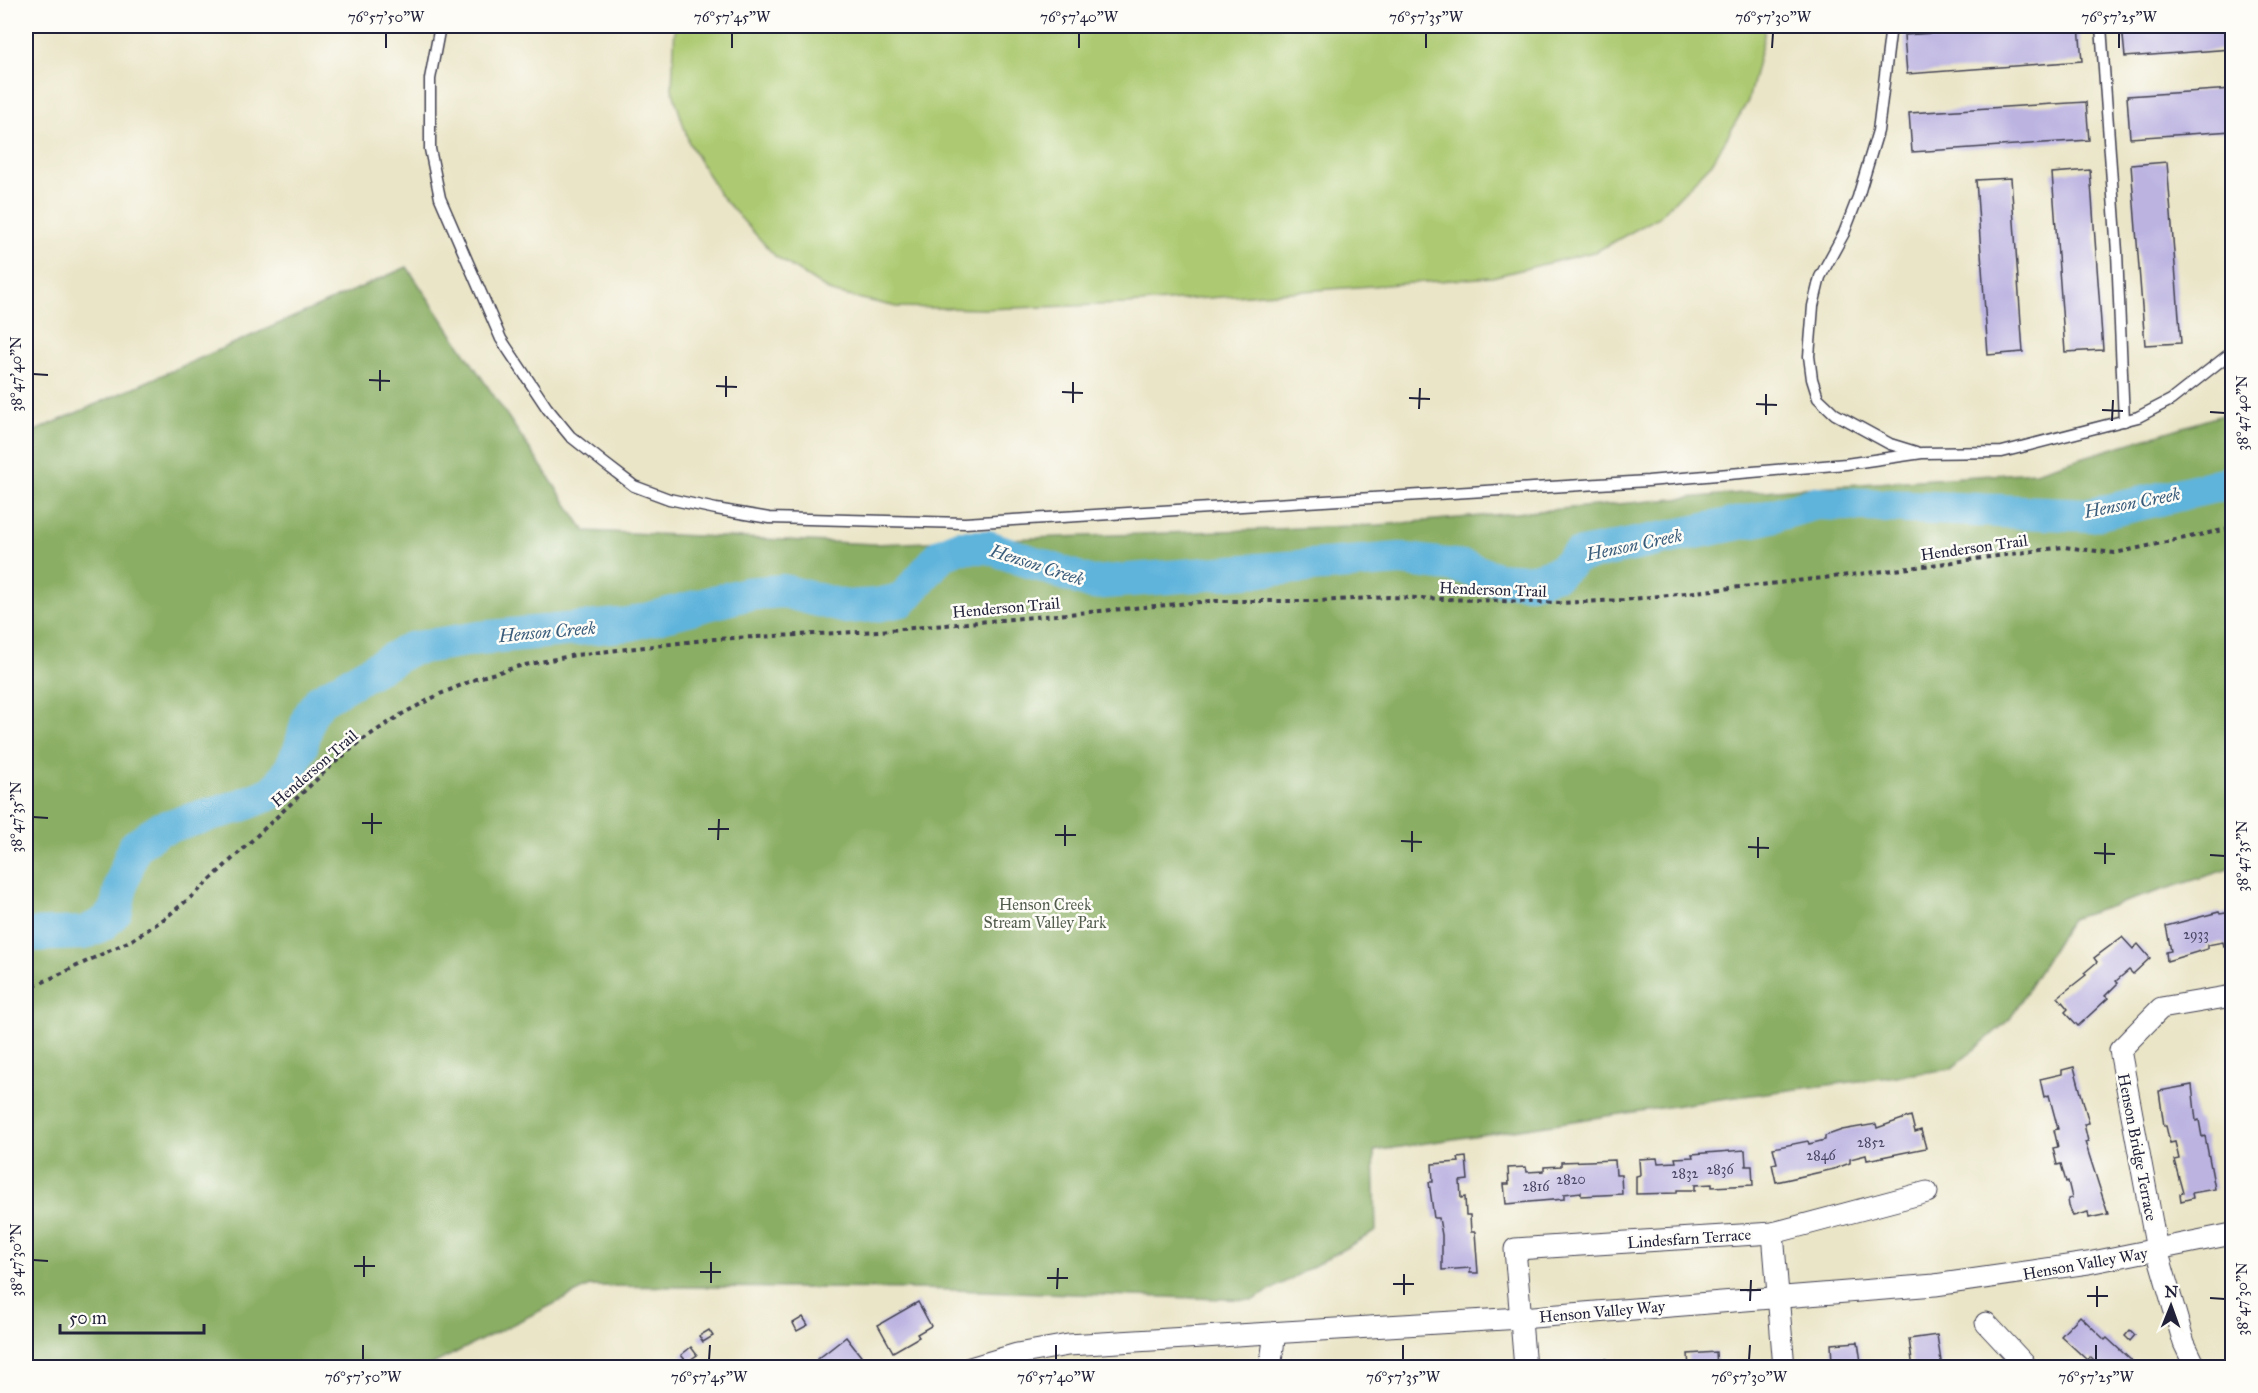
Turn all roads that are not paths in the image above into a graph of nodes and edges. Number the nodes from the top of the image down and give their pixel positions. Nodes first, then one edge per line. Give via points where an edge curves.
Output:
1 (440, 26) edge
2 (1891, 26) edge
3 (2101, 26) edge
4 (2232, 352) edge
5 (2124, 421) junction
6 (1922, 453) junction
7 (2232, 996) edge
8 (1927, 1192) dead end
9 (1773, 1233) junction
10 (2232, 1234) edge
11 (2157, 1250) junction
12 (1779, 1297) junction
13 (1521, 1318) junction
14 (1986, 1323) dead end
15 (1275, 1334) junction
16 (970, 1368) edge
17 (1270, 1368) edge
18 (1525, 1368) edge
19 (1784, 1368) edge
20 (2028, 1368) edge
21 (2196, 1368) edge

1 - 6 lane via 430,79 430,148 440,198 501,339 570,436 634,486 669,499 770,518 965,523 1648,481 1846,464
2 - 6 lane via 1878,131 1858,197 1820,277 1809,356 1818,398 1835,414 1890,444
3 - 5 lane
4 - 5 lane via 2171,400
5 - 6 lane via 2002,452
7 - 11 street, Henson Bridge Terrace via 2161,1008 2120,1050
8 - 9 street, Lindesfarn Terrace
9 - 12 street
9 - 13 street, Lindesfarn Terrace via 1515,1249
10 - 11 street, Henson Valley Way
11 - 12 street, Henson Valley Way via 2031,1273 1935,1285
11 - 21 street, Henson Bridge Terrace via 2184,1343
12 - 13 street, Henson Valley Way
12 - 19 street
13 - 15 street, Henson Valley Way
13 - 18 street
14 - 20 street
15 - 16 street, Henson Valley Way via 1068,1345
15 - 17 street

